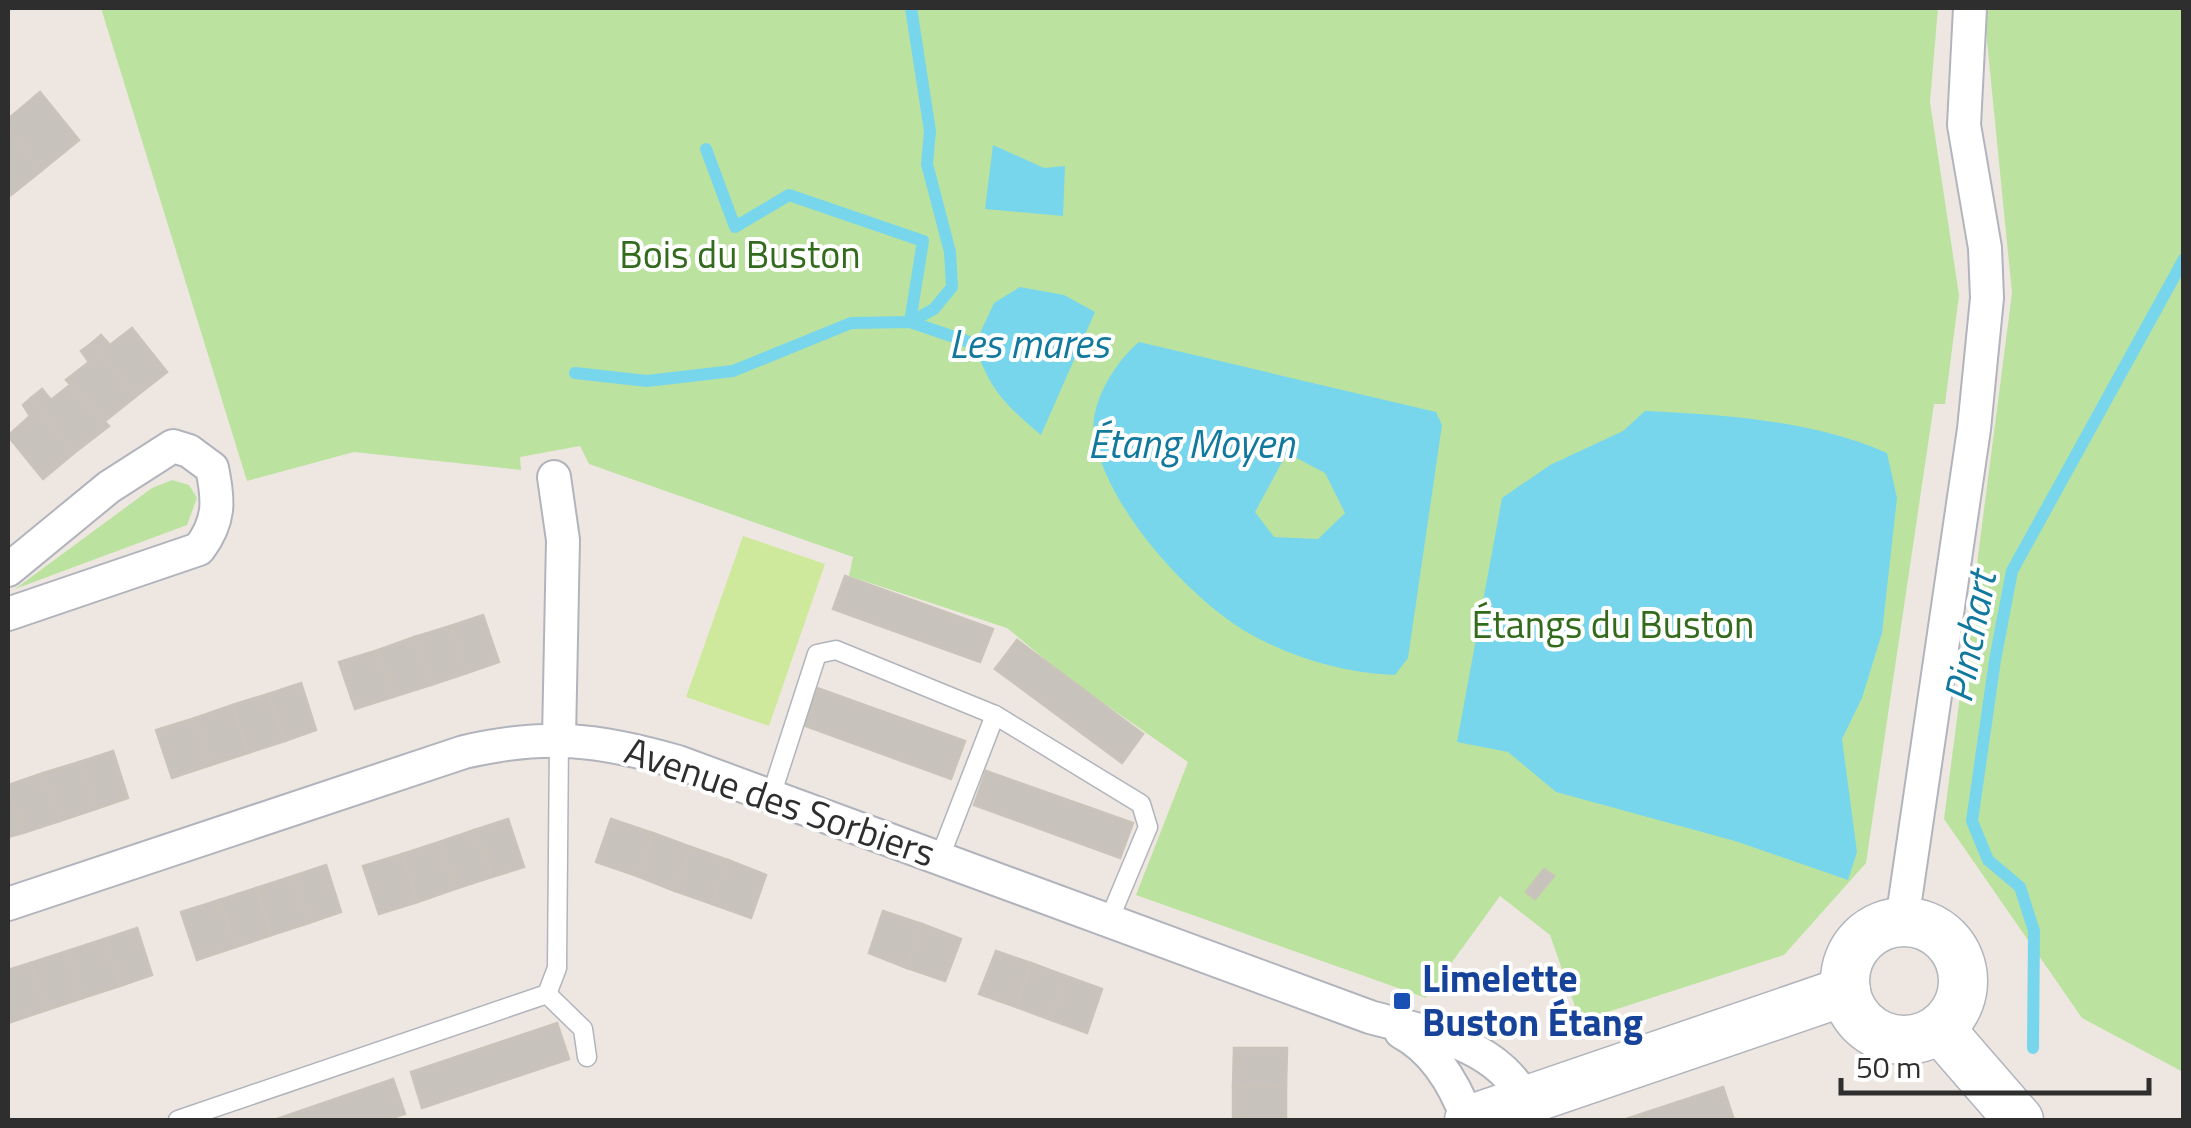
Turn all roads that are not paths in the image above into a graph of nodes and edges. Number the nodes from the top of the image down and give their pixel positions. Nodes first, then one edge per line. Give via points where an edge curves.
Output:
1 (1970, 8) edge
2 (554, 476) dead end
3 (8, 570) edge
4 (8, 614) edge
5 (994, 715) junction
6 (559, 738) junction
7 (771, 796) junction
8 (940, 857) junction
9 (8, 904) edge
10 (1109, 920) junction
11 (1902, 921) junction
12 (1846, 992) junction
13 (547, 994) junction
14 (1370, 1017) junction
15 (1940, 1029) junction
16 (588, 1057) dead end
17 (1526, 1101) junction
18 (178, 1120) edge
19 (1469, 1120) edge
20 (2018, 1120) edge

1 - 11 street via 1964,125 1987,298
2 - 6 street via 563,540
3 - 4 street via 109,487 173,446 212,468 215,526 199,549
5 - 7 lane via 836,650 817,654
5 - 8 lane
5 - 10 lane via 1141,804 1148,827
6 - 7 street, Avenue des Sorbiers via 612,743
6 - 9 street, Avenue des Sorbiers via 464,752
6 - 13 lane via 557,968
7 - 8 street, Avenue des Sorbiers
8 - 10 street, Avenue des Sorbiers
10 - 14 street, Avenue des Sorbiers
11 - 12 street via 1858,943 1845,974
11 - 15 street via 1934,929 1957,953 1964,986
12 - 15 street via 1860,1022 1890,1039 1924,1038
12 - 17 street
13 - 16 lane via 583,1029
13 - 18 lane
14 - 17 street, Avenue des Sorbiers via 1462,1042 1513,1075
14 - 19 street, Avenue des Sorbiers via 1422,1044
15 - 20 street
17 - 19 street

